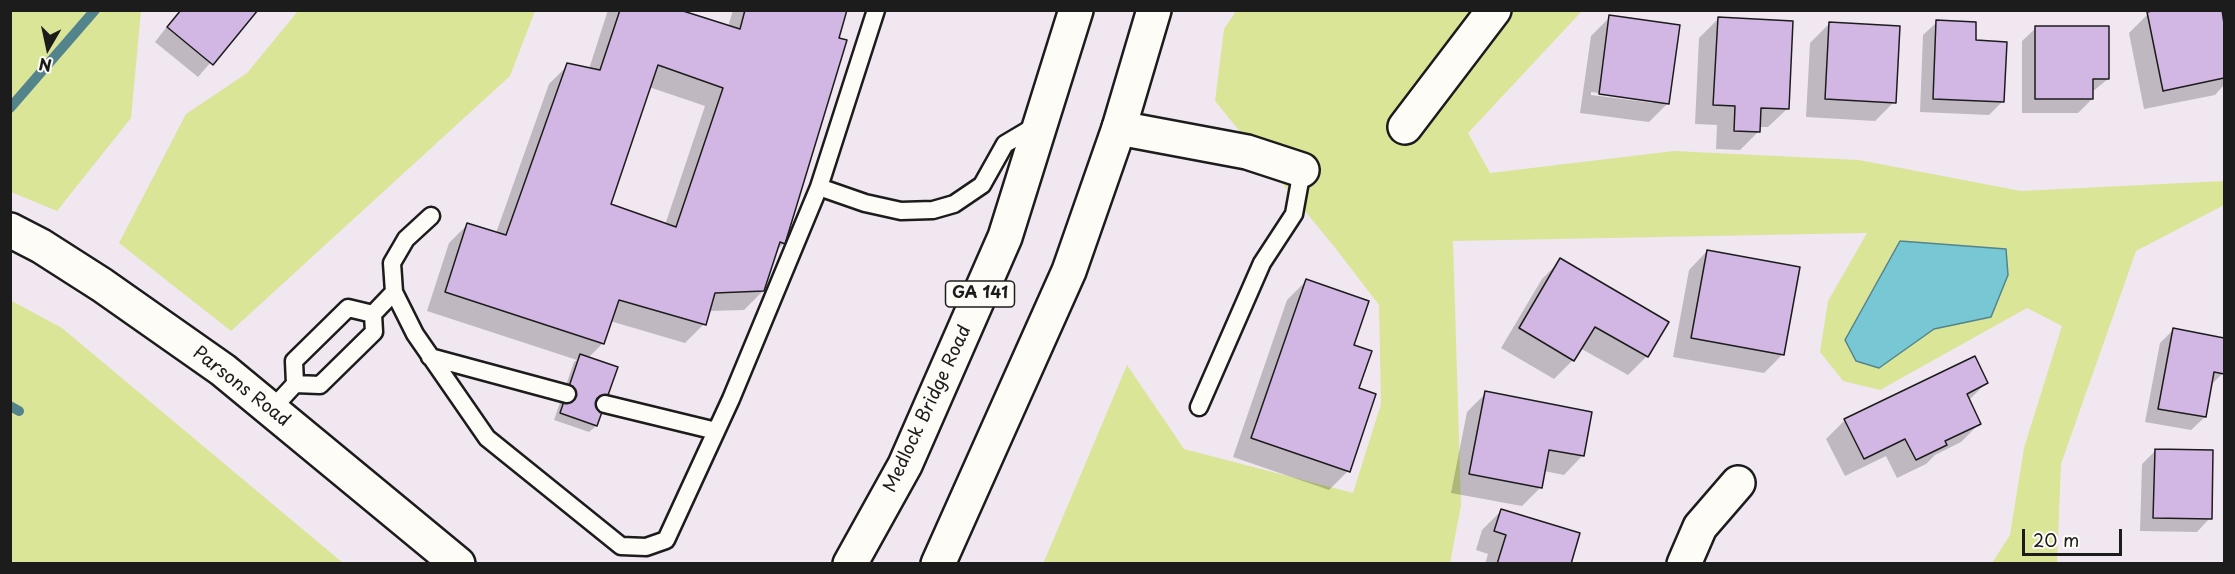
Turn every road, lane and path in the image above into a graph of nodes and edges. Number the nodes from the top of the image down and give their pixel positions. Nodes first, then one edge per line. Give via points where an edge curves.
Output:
1 (876, 10) edge
2 (1076, 10) edge
3 (1154, 10) edge
4 (1494, 10) edge
5 (1041, 123) junction
6 (1405, 127) dead end
7 (1119, 128) junction
8 (1302, 170) joint
9 (819, 187) junction
10 (431, 216) dead end
11 (10, 230) edge
12 (394, 292) junction
13 (373, 314) junction
14 (430, 357) junction
15 (295, 384) junction
16 (567, 394) dead end
17 (605, 404) dead end
18 (1199, 407) dead end
19 (271, 410) junction
20 (716, 431) junction
21 (1738, 483) dead end
22 (458, 564) edge
23 (850, 564) edge
24 (938, 564) edge
25 (1684, 564) edge

1 - 9 lane
2 - 5 main road, Medlock Bridge Road / GA 141
3 - 7 main road
4 - 6 main road
5 - 9 lane via 1005,144 982,185 954,204 933,210 901,211
5 - 23 main road, Medlock Bridge Road / GA 141 via 1000,248 905,465
7 - 8 main road via 1247,152
7 - 24 main road via 1069,271
8 - 18 lane via 1294,214 1262,263
9 - 20 lane
10 - 12 lane via 406,238 392,262
11 - 19 main road, Parsons Road via 102,285 223,370
12 - 13 lane
12 - 14 lane
13 - 15 lane via 374,332 320,385
13 - 15 lane via 348,308 294,361
14 - 16 lane
14 - 20 lane via 487,438 621,546 646,547 666,540
15 - 19 lane
17 - 20 lane
19 - 22 main road, Parsons Road
21 - 25 main road via 1700,526

